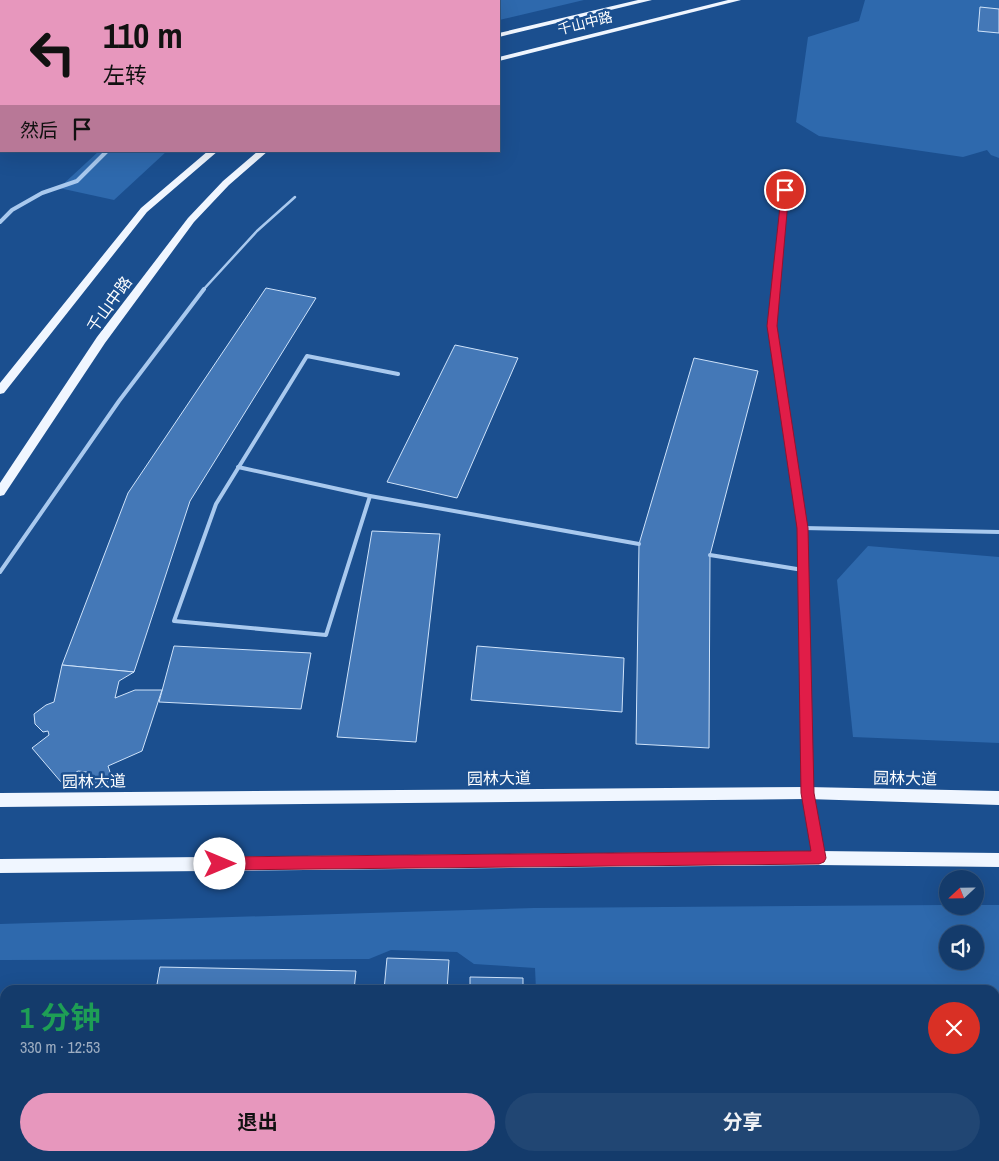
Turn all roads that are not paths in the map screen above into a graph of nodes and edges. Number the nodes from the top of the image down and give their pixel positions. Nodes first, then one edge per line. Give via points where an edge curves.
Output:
1 (648, 0) edge
2 (737, 0) edge
3 (500, 35) edge
4 (500, 58) edge
5 (106, 152) edge
6 (213, 152) edge
7 (263, 152) edge
8 (785, 190) dead end
9 (295, 196) dead end
10 (0, 222) edge
11 (398, 374) dead end
12 (0, 390) edge
13 (238, 468) junction
14 (0, 492) edge
15 (370, 496) junction
16 (802, 528) junction
17 (999, 532) edge
18 (639, 544) dead end
19 (710, 555) dead end
20 (803, 570) junction
21 (0, 572) edge
22 (808, 793) junction
23 (999, 798) edge
24 (0, 800) edge
25 (819, 858) junction
26 (999, 860) edge
27 (0, 866) edge

1 - 3 main road, 千山中路
2 - 4 main road, 千山中路
5 - 10 street via 77,181 42,193 12,210
6 - 12 main road, 千山中路 via 144,210
7 - 14 main road, 千山中路 via 226,183 191,220 101,340
8 - 16 street via 772,326
9 - 21 lane via 229,256 111,411
11 - 13 lane via 307,356
13 - 15 lane
13 - 15 lane via 216,504 174,621 326,635
15 - 18 lane
16 - 17 lane
16 - 20 street
19 - 20 lane
20 - 22 street
22 - 23 main road, 园林大道
22 - 24 main road, 园林大道
22 - 25 street
25 - 26 main road
25 - 27 main road

